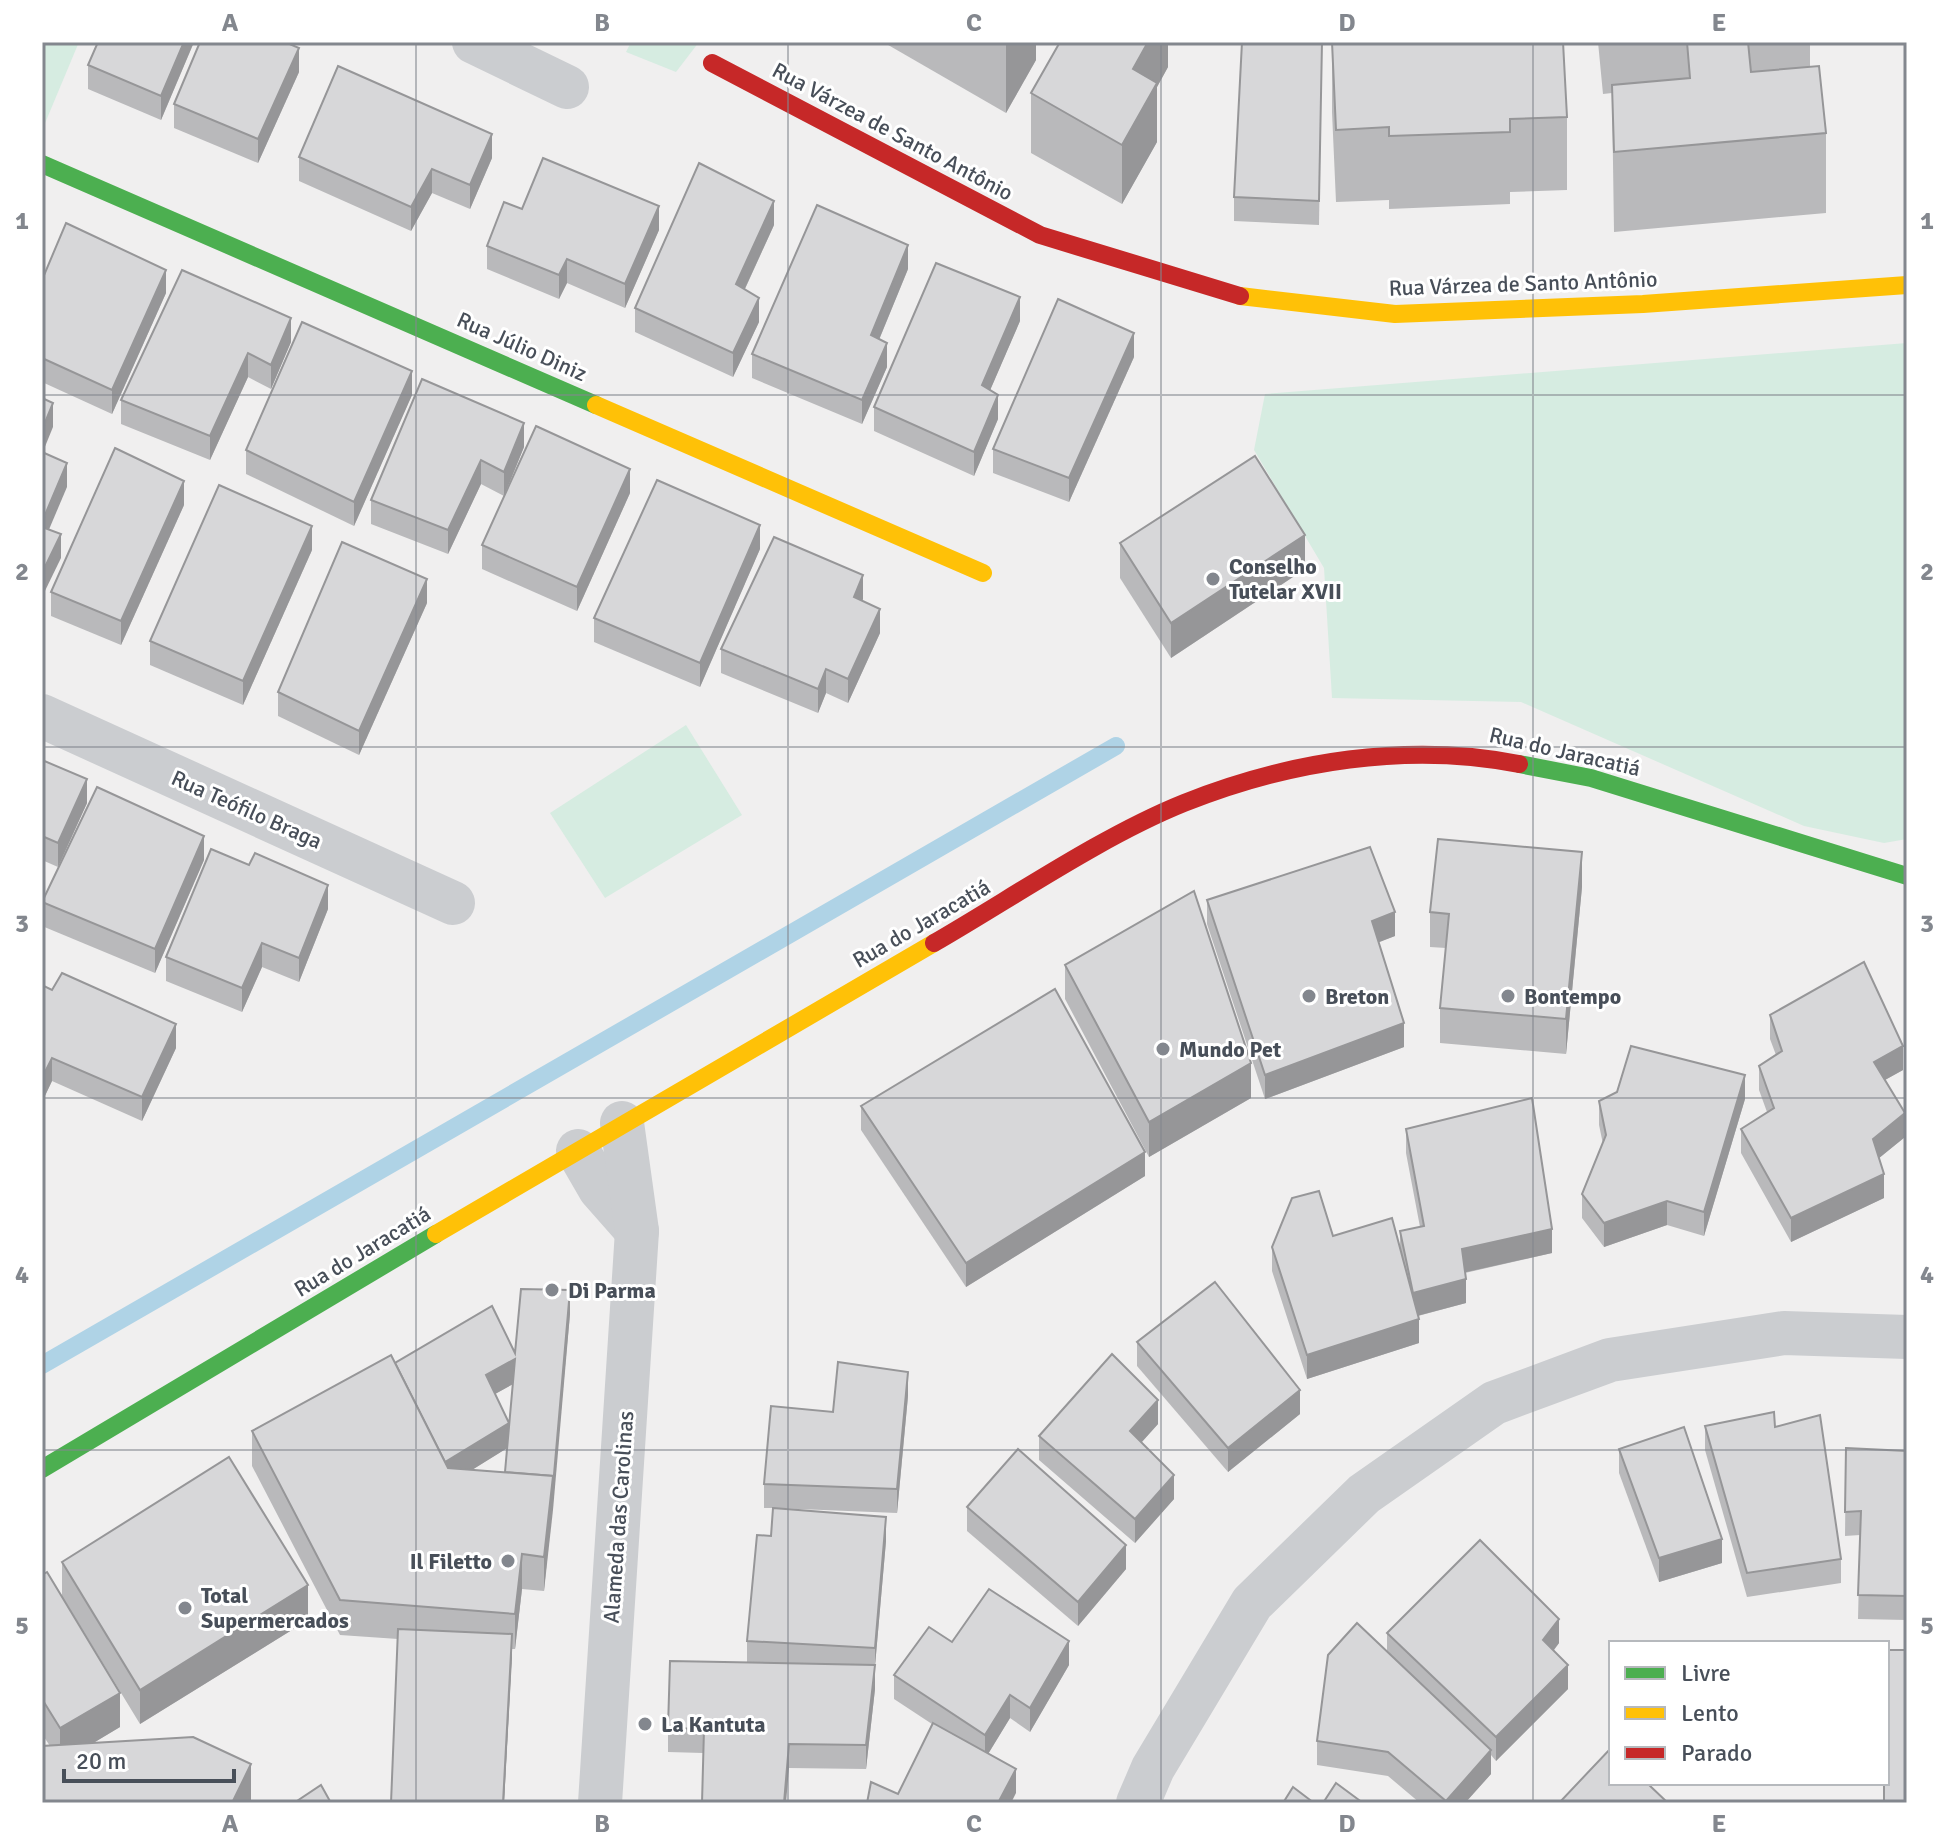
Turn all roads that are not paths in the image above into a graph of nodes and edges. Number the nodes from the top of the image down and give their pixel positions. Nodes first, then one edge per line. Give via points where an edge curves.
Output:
1 (474, 42) edge
2 (712, 63) dead end
3 (567, 87) dead end
4 (42, 164) edge
5 (1907, 285) edge
6 (983, 573) dead end
7 (42, 716) edge
8 (1892, 851) dead end
9 (1847, 858) junction
10 (1907, 876) edge
11 (453, 903) dead end
12 (622, 1123) junction
13 (578, 1151) junction
14 (637, 1231) junction
15 (1907, 1337) edge
16 (42, 1469) edge
17 (600, 1803) edge
18 (1138, 1803) edge

1 - 3 street
2 - 5 street, Rua Várzea de Santo Antônio via 1040,235 1228,295 1395,314 1643,304
4 - 6 street, Rua Júlio Diniz
7 - 11 street, Rua Teófilo Braga
8 - 9 street
9 - 10 street, Rua do Jaracatiá
9 - 12 street, Rua do Jaracatiá via 1591,778 1469,754 1374,755 1280,773 1184,803 1112,840
12 - 13 street, Rua do Jaracatiá
12 - 14 street, Alameda das Carolinas
13 - 14 street via 600,1189
13 - 16 street, Rua do Jaracatiá
14 - 17 street, Alameda das Carolinas
15 - 18 street via 1784,1333 1610,1360 1494,1403 1364,1494 1252,1603 1153,1768

